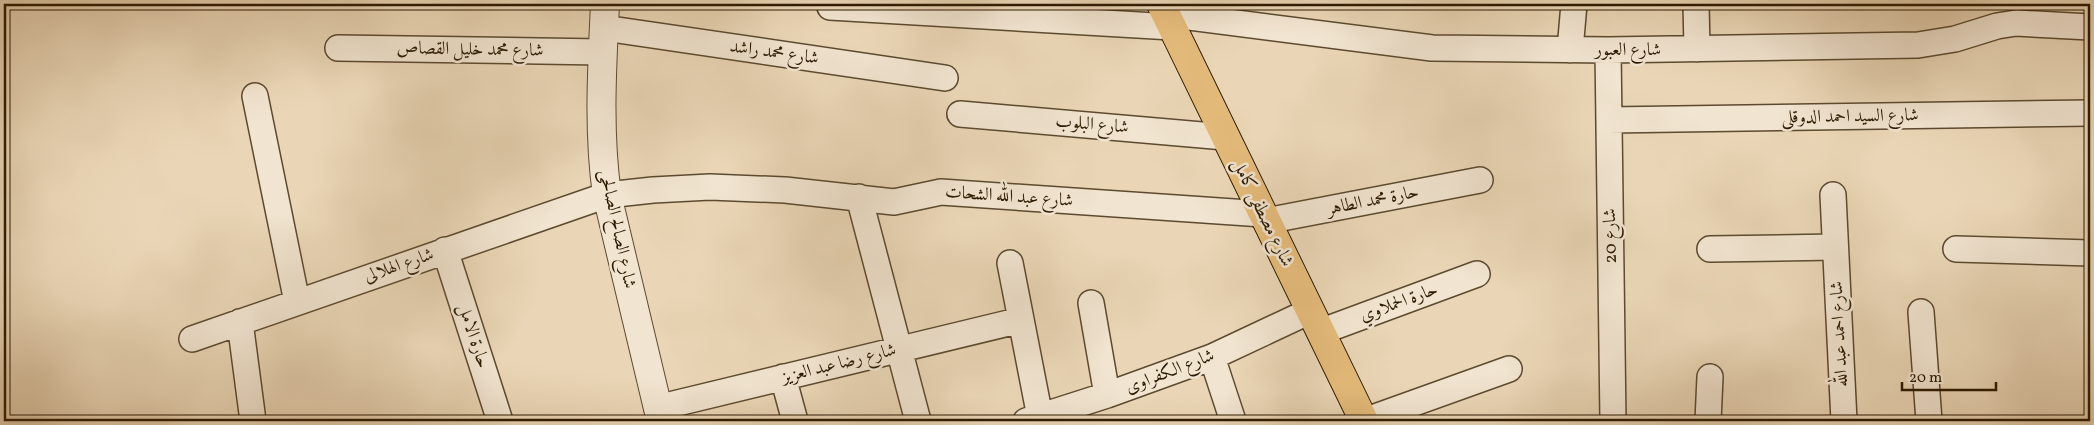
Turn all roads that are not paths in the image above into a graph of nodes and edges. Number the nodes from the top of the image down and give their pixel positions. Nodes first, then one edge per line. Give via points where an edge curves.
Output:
1 (1574, 4) edge
2 (1696, 4) edge
3 (830, 7) dead end
4 (1166, 15) edge
5 (2090, 27) edge
6 (604, 28) edge
7 (338, 48) dead end
8 (1697, 49) junction
9 (1570, 50) junction
10 (1608, 50) junction
11 (945, 78) dead end
12 (255, 96) dead end
13 (960, 114) dead end
14 (2090, 114) edge
15 (1609, 120) junction
16 (1225, 136) junction
17 (1480, 180) dead end
18 (607, 195) junction
19 (1833, 195) dead end
20 (859, 198) junction
21 (1264, 218) junction
22 (1836, 247) junction
23 (1956, 249) dead end
24 (445, 250) junction
25 (1710, 250) dead end
26 (2090, 253) edge
27 (1010, 263) dead end
28 (1477, 274) dead end
29 (297, 302) junction
30 (1092, 303) dead end
31 (1921, 312) dead end
32 (1021, 320) junction
33 (240, 322) junction
34 (1315, 322) junction
35 (192, 338) dead end
36 (899, 349) junction
37 (1212, 357) junction
38 (1509, 369) dead end
39 (784, 377) junction
40 (1710, 378) dead end
41 (1107, 395) junction
42 (659, 415) edge
43 (1033, 419) edge
44 (253, 421) edge
45 (500, 421) edge
46 (795, 421) edge
47 (918, 421) edge
48 (1233, 421) edge
49 (1364, 421) edge
50 (1613, 421) edge
51 (1708, 421) edge
52 (1844, 421) edge
53 (1929, 421) edge

1 - 9 street
2 - 8 street
3 - 4 street, شارع العبور
4 - 9 street, شارع العبور via 1432,48
4 - 16 main road, شارع مصطفى كامل
5 - 8 street, شارع العبور via 2016,23 1918,45
6 - 7 street, شارع محمد خليل القصاص
6 - 11 street, شارع محمد راشد
6 - 18 street, شارع الصالح الصالحى via 601,123
8 - 10 street, شارع العبور
9 - 10 street, شارع العبور
10 - 15 street, شارع 20
12 - 29 street
13 - 16 street, شارع البلوب
14 - 15 street, شارع السيد احمد الدوقلى
15 - 50 street, شارع 20
16 - 21 main road, شارع مصطفى كامل
17 - 21 street, حارة محمد الطاهر
18 - 20 street, شارع عبد الله الشحات via 710,187 785,190
18 - 24 street, شارع الهلالى
18 - 42 street, شارع الصالح الصالحى
19 - 22 street, شارع احمد عبد الله
20 - 21 street, شارع عبد الله الشحات via 894,202 941,192
20 - 36 street
21 - 34 main road, شارع مصطفى كامل
22 - 25 street
22 - 52 street, شارع احمد عبد الله
23 - 26 street
24 - 29 street, شارع الهلالى
24 - 45 street, حارة الامل
27 - 32 street
28 - 34 street, حارة الحملاوي
29 - 33 street, شارع الهلالى
30 - 41 street
31 - 53 street
32 - 36 street, شارع رضا عبد العزيز
32 - 43 street
33 - 35 street, شارع الهلالى
33 - 44 street
34 - 37 street, شارع الكفراوى
34 - 49 main road, شارع مصطفى كامل
36 - 39 street, شارع رضا عبد العزيز
36 - 47 street
37 - 41 street, شارع الكفراوى
37 - 48 street
38 - 49 street
39 - 42 street, شارع رضا عبد العزيز
39 - 46 street
40 - 51 street
41 - 43 street, شارع الكفراوى

